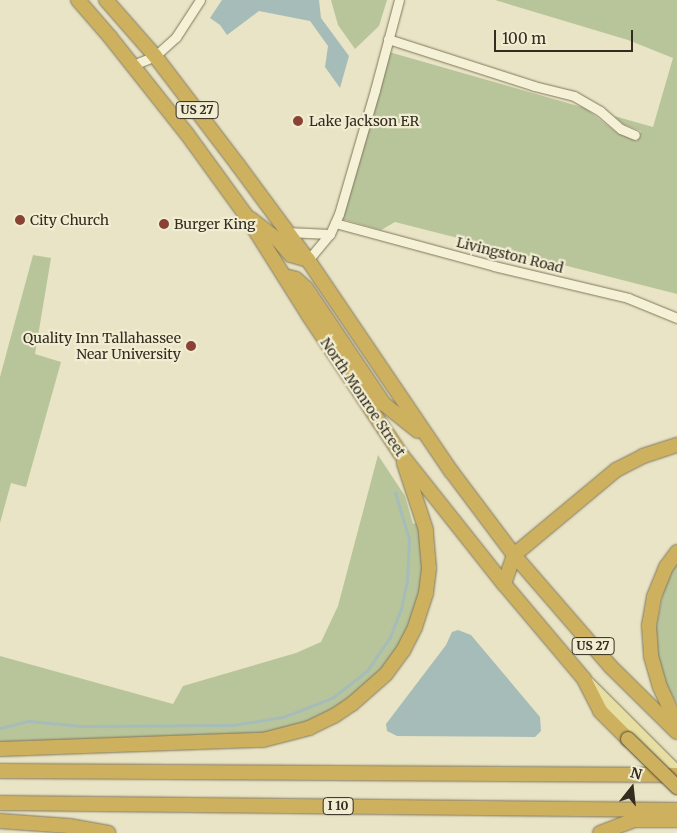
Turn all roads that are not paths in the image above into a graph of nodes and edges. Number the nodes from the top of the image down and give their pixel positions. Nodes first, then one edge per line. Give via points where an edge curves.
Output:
1 (78, 0) edge
2 (106, 0) edge
3 (200, 0) edge
4 (398, 0) edge
5 (388, 39) junction
6 (155, 56) junction
7 (133, 65) junction
8 (635, 135) dead end
9 (245, 214) junction
10 (335, 223) junction
11 (287, 232) junction
12 (330, 234) junction
13 (308, 260) junction
14 (284, 276) junction
15 (677, 318) edge
16 (428, 439) junction
17 (677, 444) edge
18 (400, 453) junction
19 (677, 552) edge
20 (514, 555) junction
21 (504, 584) junction
22 (584, 679) junction
23 (677, 724) edge
24 (677, 732) edge
25 (0, 749) edge
26 (0, 771) edge
27 (677, 771) edge
28 (677, 775) edge
29 (677, 787) edge
30 (0, 803) edge
31 (677, 810) edge
32 (677, 820) edge
33 (0, 821) edge
34 (108, 833) edge
35 (600, 833) edge

1 - 7 highway, North Monroe Street / US 27
2 - 6 highway, US 27
3 - 6 street via 176,37
4 - 5 street
5 - 8 street via 574,96
5 - 10 street
6 - 7 street
6 - 11 highway, US 27
7 - 9 highway, North Monroe Street / US 27
9 - 13 highway via 291,255
9 - 14 highway, North Monroe Street / US 27
10 - 12 street
10 - 15 street, Livingston Road via 628,298
11 - 12 street
11 - 13 highway, US 27
12 - 13 street
13 - 16 highway, US 27
14 - 16 highway via 296,279 306,288 384,404
14 - 18 highway, North Monroe Street / US 27
16 - 20 highway, US 27
17 - 20 highway via 616,470
18 - 21 highway, North Monroe Street / US 27
18 - 25 highway via 426,530 429,568 426,593 415,627 398,658 386,674 352,704 309,728 263,740
19 - 23 highway via 666,567 654,597 649,626 651,656 660,687
20 - 21 highway
20 - 24 highway, US 27 via 610,666
21 - 22 highway, North Monroe Street / US 27
22 - 27 main road, North Monroe Street / US 27
22 - 29 highway, bridge via 600,711
26 - 28 highway
30 - 31 highway, I 10
32 - 35 highway via 634,820
33 - 34 highway via 69,826

